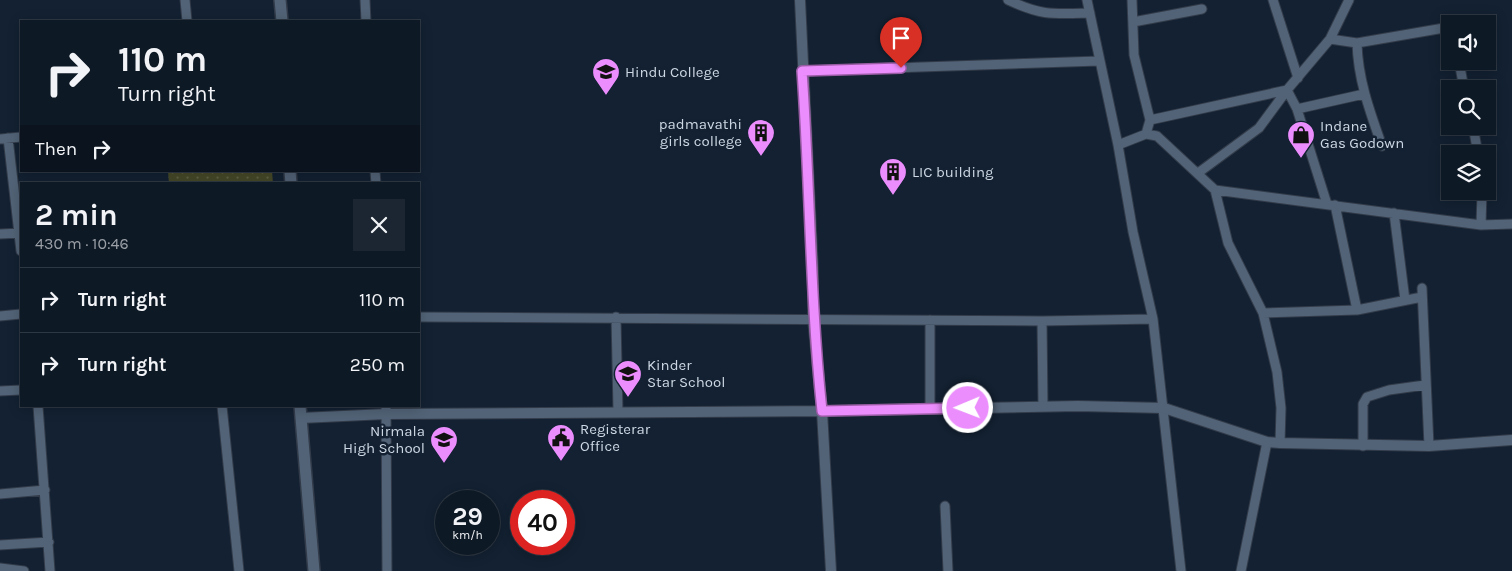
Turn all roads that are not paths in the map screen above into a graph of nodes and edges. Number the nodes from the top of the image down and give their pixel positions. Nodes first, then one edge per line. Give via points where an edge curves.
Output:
1 (185, 0) edge
2 (280, 0) edge
3 (365, 0) edge
4 (800, 0) edge
5 (1008, 0) edge
6 (1087, 0) edge
7 (1132, 0) edge
8 (1273, 0) edge
9 (1349, 0) edge
10 (1202, 9) dead end
11 (1090, 13) junction
12 (187, 20) edge
13 (282, 20) edge
14 (366, 20) edge
15 (1133, 22) junction
16 (1441, 29) edge
17 (1330, 39) junction
18 (1357, 43) junction
19 (1099, 61) junction
20 (802, 71) junction
21 (1298, 78) junction
22 (1287, 90) junction
23 (1364, 94) junction
24 (1297, 109) junction
25 (1150, 120) junction
26 (1146, 134) junction
27 (20, 137) edge
28 (4, 138) edge
29 (1118, 145) junction
30 (1382, 146) dead end
31 (1198, 173) junction
32 (1215, 190) junction
33 (1482, 200) edge
34 (1331, 205) junction
35 (1394, 213) junction
36 (1512, 224) edge
37 (1481, 225) junction
38 (20, 233) edge
39 (0, 234) edge
40 (1405, 300) junction
41 (1357, 310) junction
42 (1263, 312) junction
43 (20, 314) edge
44 (0, 316) edge
45 (420, 317) edge
46 (616, 317) junction
47 (813, 319) junction
48 (930, 320) junction
49 (1153, 320) junction
50 (1042, 321) junction
51 (1425, 385) junction
52 (20, 390) edge
53 (0, 391) edge
54 (1043, 406) junction
55 (38, 407) edge
56 (222, 407) edge
57 (930, 408) junction
58 (1164, 408) junction
59 (386, 410) edge
60 (618, 411) junction
61 (822, 411) junction
62 (301, 412) edge
63 (1512, 440) edge
64 (1267, 442) junction
65 (1280, 444) junction
66 (1363, 446) junction
67 (1429, 446) junction
68 (45, 490) junction
69 (0, 494) edge
70 (945, 506) dead end
71 (49, 542) junction
72 (0, 545) edge
73 (0, 568) edge
74 (24, 571) edge
75 (50, 571) edge
76 (239, 571) edge
77 (314, 571) edge
78 (387, 571) edge
79 (832, 571) edge
80 (948, 571) edge
81 (1181, 571) edge
82 (1241, 571) edge

1 - 12 street
2 - 13 main road
3 - 14 street
4 - 20 street
5 - 11 street via 1045,14
6 - 11 street
7 - 15 street
8 - 21 street
9 - 17 street
10 - 15 street
11 - 19 street
15 - 25 street via 1134,56
16 - 18 street
17 - 18 street
17 - 21 street
18 - 23 street
19 - 20 street
19 - 29 street
20 - 47 street
21 - 22 street
22 - 24 street
22 - 25 street
22 - 31 street via 1259,128
23 - 24 street
23 - 30 street
24 - 34 street
25 - 26 street
26 - 29 street
26 - 31 street via 1163,140
27 - 28 street
28 - 38 street
29 - 49 street via 1124,189
31 - 32 street
32 - 34 street
32 - 42 street via 1228,243
33 - 37 street
34 - 35 street
34 - 41 street
35 - 37 street
35 - 40 street
36 - 37 street
38 - 39 street
40 - 41 street
40 - 51 street via 1422,292
41 - 42 street
42 - 65 street via 1277,372
43 - 44 street
45 - 46 street
46 - 47 street
46 - 60 street
47 - 48 street
47 - 61 street
48 - 50 street
48 - 57 street
49 - 50 street
49 - 58 street
50 - 54 street
51 - 66 street via 1367,397 1363,404
51 - 67 street
52 - 53 street
54 - 57 street
54 - 58 street
55 - 68 street
56 - 76 street
57 - 61 street
58 - 64 street
58 - 81 street
59 - 60 street via 498,415
59 - 62 street via 326,417
59 - 78 street
60 - 61 street
61 - 79 street
62 - 77 main road
63 - 67 street
64 - 65 street
64 - 82 street
65 - 66 street
66 - 67 street
68 - 69 street
68 - 71 street
70 - 80 street
71 - 72 street
71 - 75 street
73 - 74 street

